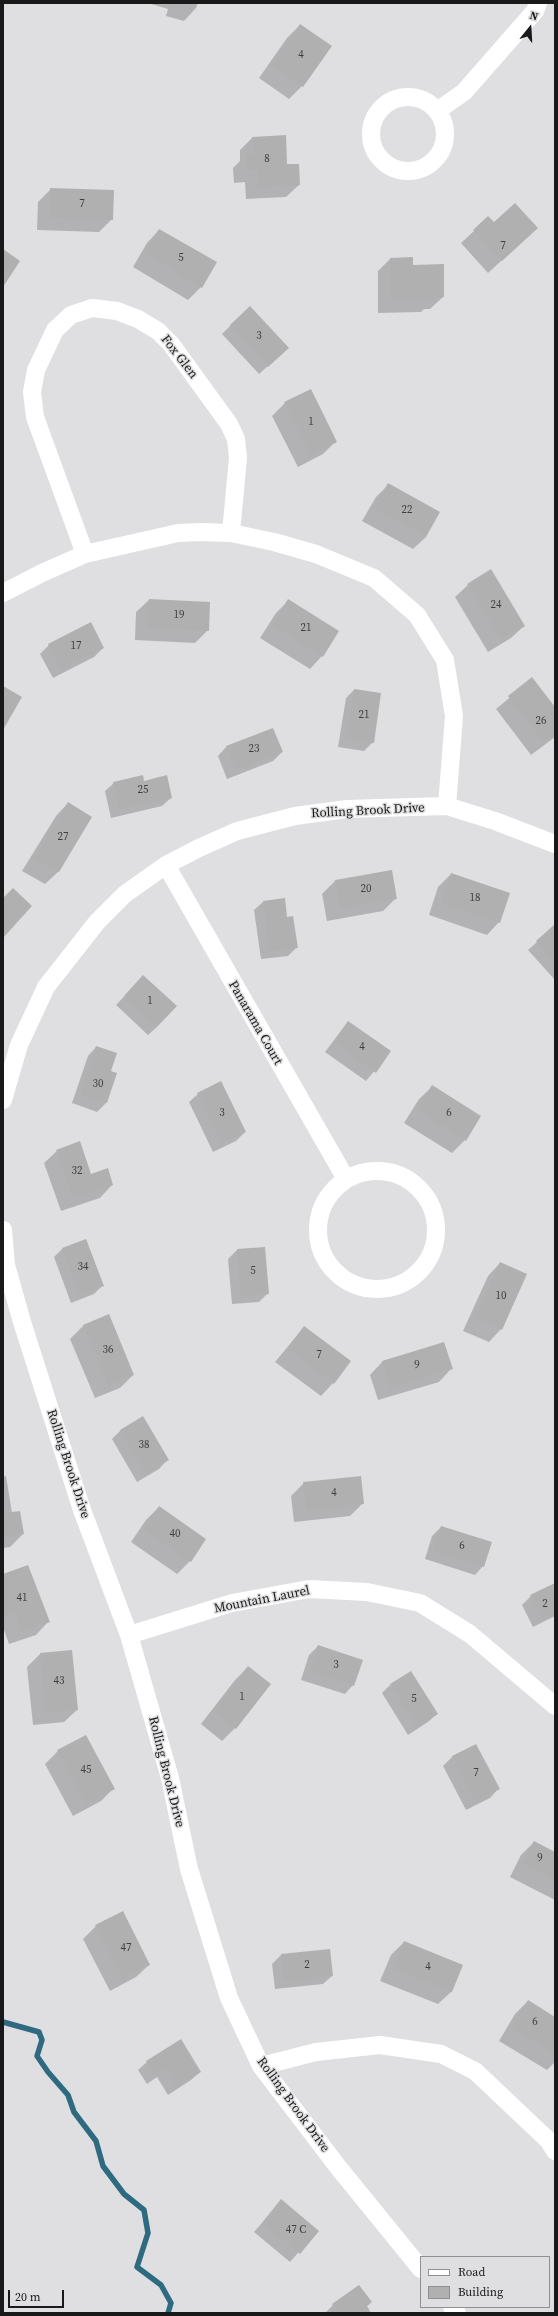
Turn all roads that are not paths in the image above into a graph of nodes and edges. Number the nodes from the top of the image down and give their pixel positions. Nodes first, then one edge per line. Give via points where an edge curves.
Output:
1 (538, 3) edge
2 (437, 111) junction
3 (232, 533) junction
4 (85, 554) junction
5 (3, 594) edge
6 (447, 806) junction
7 (555, 844) edge
8 (166, 865) junction
9 (3, 1100) edge
10 (346, 1179) junction
11 (3, 1230) edge
12 (5, 1266) edge
13 (129, 1635) junction
14 (555, 1706) edge
15 (261, 2066) junction
16 (555, 2151) edge
17 (420, 2267) edge

1 - 2 street via 535,11 464,92
2 - 2 street via 425,101 411,96 401,97 383,106 372,122 370,132 371,144 376,154 383,162 403,171 414,171 429,164 441,152 445,142 443,120
3 - 4 street via 178,533
3 - 4 street, Fox Glen via 238,458 236,438 229,424 171,344 158,331 138,319 117,311 92,308 70,316 55,330 36,370 32,392 35,417
3 - 6 street via 316,554 374,578 417,615 445,660 454,716
4 - 5 street
6 - 7 street, Rolling Brook Drive
6 - 8 street, Rolling Brook Drive via 347,809 295,816 237,831
8 - 9 street, Rolling Brook Drive via 125,894 97,922 46,987 19,1045
8 - 10 street, Panarama Court
10 - 10 street via 368,1171 391,1172 412,1182 428,1199 436,1221 435,1244 426,1265 409,1281 387,1289 364,1288 342,1278 327,1261 318,1239 319,1216 329,1195
11 - 12 street, Rolling Brook Drive
12 - 13 street, Rolling Brook Drive via 82,1510
13 - 14 street, Mountain Laurel via 232,1603 309,1588 367,1592 420,1602 470,1634
13 - 15 street, Rolling Brook Drive via 170,1778 189,1869 229,1998
15 - 16 street via 316,2052 380,2045 441,2054 475,2071 549,2141
15 - 17 street, Rolling Brook Drive via 338,2167

